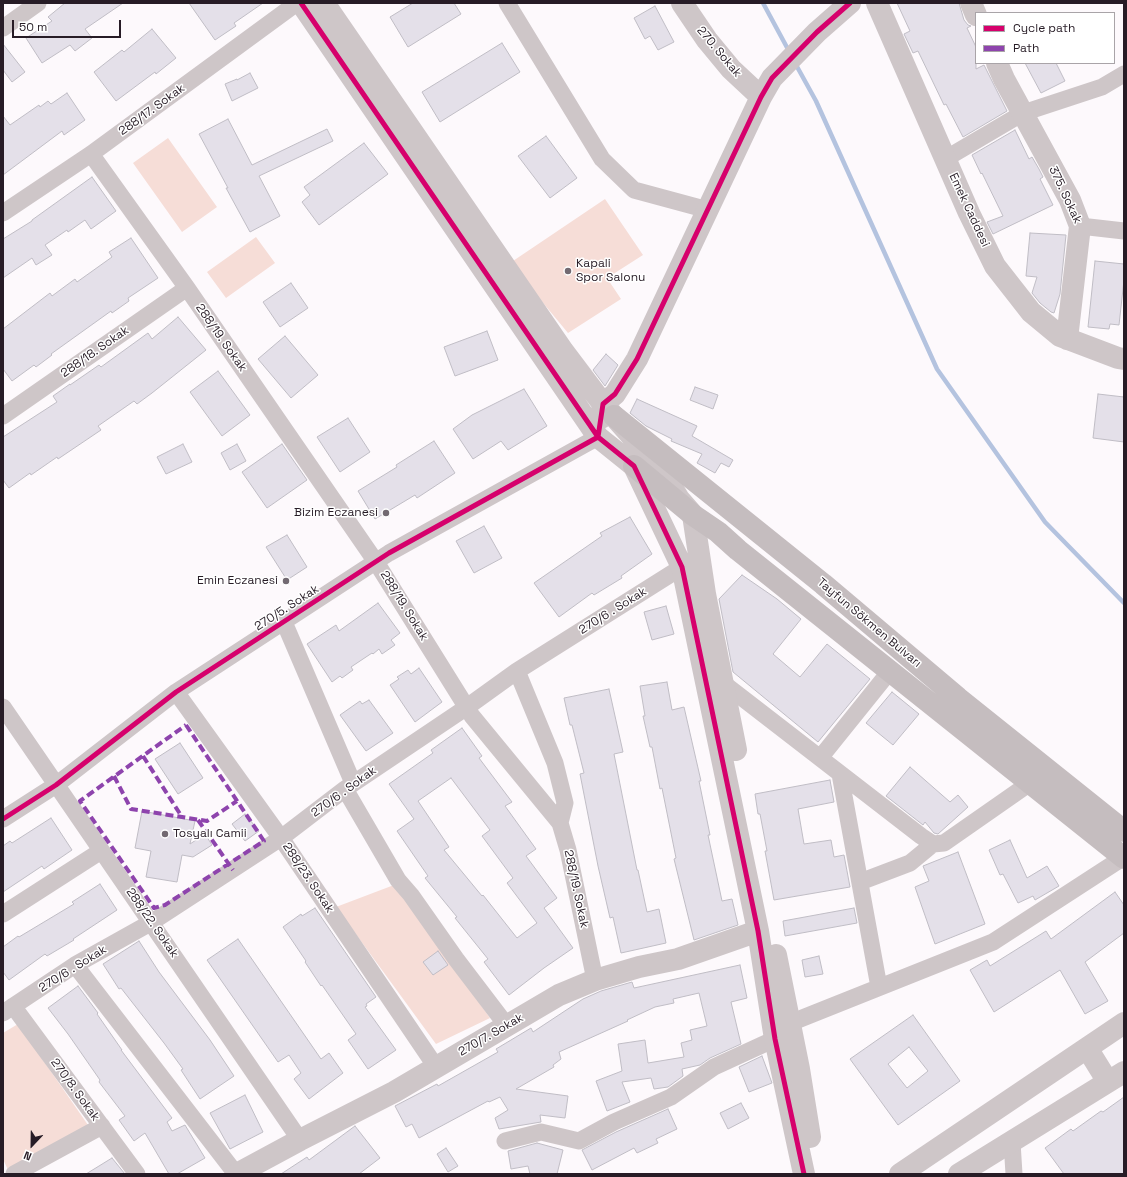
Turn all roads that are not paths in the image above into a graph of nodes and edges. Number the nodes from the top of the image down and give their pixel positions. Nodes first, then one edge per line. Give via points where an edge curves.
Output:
1 (38, 3) edge
2 (298, 3) edge
3 (301, 3) edge
4 (325, 3) edge
5 (507, 3) edge
6 (682, 3) edge
7 (850, 3) edge
8 (877, 3) edge
9 (971, 3) edge
10 (975, 13) edge
11 (3, 28) edge
12 (998, 64) edge
13 (1124, 74) edge
14 (761, 97) junction
15 (1023, 113) junction
16 (91, 154) junction
17 (945, 159) junction
18 (708, 210) junction
19 (3, 213) edge
20 (1080, 226) junction
21 (1124, 231) edge
22 (187, 288) junction
23 (1066, 339) junction
24 (1124, 359) edge
25 (609, 410) junction
26 (3, 416) edge
27 (598, 437) junction
28 (634, 466) junction
29 (693, 515) junction
30 (376, 562) junction
31 (682, 567) junction
32 (284, 622) junction
33 (517, 671) junction
34 (890, 671) junction
35 (723, 683) junction
36 (176, 692) junction
37 (3, 707) edge
38 (467, 707) junction
39 (820, 758) junction
40 (840, 774) junction
41 (1030, 782) junction
42 (56, 785) junction
43 (349, 786) junction
44 (3, 819) edge
45 (560, 822) junction
46 (1124, 830) edge
47 (281, 838) junction
48 (933, 844) junction
49 (101, 851) junction
50 (1124, 858) edge
51 (860, 882) junction
52 (3, 914) edge
53 (152, 922) junction
54 (758, 931) junction
55 (75, 965) junction
56 (595, 980) junction
57 (879, 987) junction
58 (8, 1010) edge
59 (790, 1023) junction
60 (1124, 1023) edge
61 (507, 1026) junction
62 (775, 1039) junction
63 (1087, 1048) junction
64 (436, 1067) junction
65 (1116, 1077) edge
66 (102, 1126) junction
67 (300, 1140) junction
68 (505, 1141) dead end
69 (1012, 1142) junction
70 (912, 1171) edge
71 (14, 1174) edge
72 (137, 1174) edge
73 (236, 1174) edge
74 (804, 1174) edge
75 (817, 1174) edge
76 (958, 1174) edge
77 (1014, 1174) edge

1 - 11 street
2 - 16 street, 288/17. Sokak
3 - 27 street
4 - 25 street via 563,351
5 - 18 street via 602,159 634,190
6 - 14 street, 270. Sokak via 731,69
7 - 14 street via 772,78
8 - 17 street, Emek Caddesi
9 - 10 street
12 - 15 street, 375. Sokak
13 - 15 street via 1102,87
14 - 18 street
15 - 17 street
15 - 20 street, 375. Sokak via 1070,200
16 - 19 street, 288/17. Sokak
16 - 22 street, 288/19. Sokak
17 - 23 street, Emek Caddesi via 995,266 1031,312
18 - 25 street via 637,359 615,394
20 - 21 street
20 - 23 street, 375. Sokak
22 - 26 street, 288/18. Sokak
22 - 30 street, 288/19. Sokak
23 - 24 street, Emek Caddesi
25 - 27 street
25 - 29 street via 660,468 679,499
25 - 46 main road, Tayfun Sökmen Bulvarı via 823,584 958,698
27 - 28 street
27 - 30 street, 270/5. Sokak
28 - 29 main road, Tayfun Sökmen Bulvarı
28 - 31 street
29 - 34 main road, Tayfun Sökmen Bulvarı via 718,532
29 - 35 street via 705,594
30 - 32 street, 270/5. Sokak
30 - 38 street, 288/19. Sokak
31 - 33 street, 270/6 . Sokak
31 - 54 street
32 - 36 street, 270/5. Sokak
32 - 43 street
33 - 38 street, 270/6 . Sokak
33 - 45 street via 556,763 564,804
34 - 39 street
34 - 41 main road, Tayfun Sökmen Bulvarı
35 - 39 street
35 - 59 street
36 - 42 street, 270/5. Sokak
36 - 47 street, 288/23. Sokak
37 - 42 street, 288/22. Sokak
38 - 43 street, 270/6 . Sokak
38 - 45 street, 288/19. Sokak
39 - 40 street
40 - 48 street
40 - 51 street
41 - 48 street via 944,843
41 - 50 main road, Tayfun Sökmen Bulvarı
42 - 44 street, 270/5. Sokak
42 - 49 street, 288/22. Sokak
43 - 47 street, 270/6 . Sokak
43 - 61 street via 398,880
45 - 56 street, 288/19. Sokak
47 - 53 street, 270/6 . Sokak
47 - 64 street, 288/23. Sokak
48 - 51 street via 910,863
49 - 52 street
49 - 53 street, 288/22. Sokak
50 - 57 street via 993,942
51 - 57 street
53 - 55 street, 270/6 . Sokak
53 - 67 street, 288/22. Sokak
54 - 56 street, 270/7. Sokak via 678,959
54 - 62 street
55 - 58 street, 270/6 . Sokak
55 - 73 street
56 - 61 street, 270/7. Sokak via 559,995
57 - 59 street
58 - 66 street, 270/8. Sokak
59 - 75 street
60 - 63 street
61 - 64 street, 270/7. Sokak
62 - 68 street via 714,1067 670,1097 579,1141 541,1132
62 - 74 street
63 - 65 street
63 - 70 street
64 - 67 street, 270/7. Sokak via 394,1092
65 - 69 street
66 - 71 street
66 - 72 street, 270/8. Sokak
67 - 73 street, 270/7. Sokak
69 - 76 street
69 - 77 street

